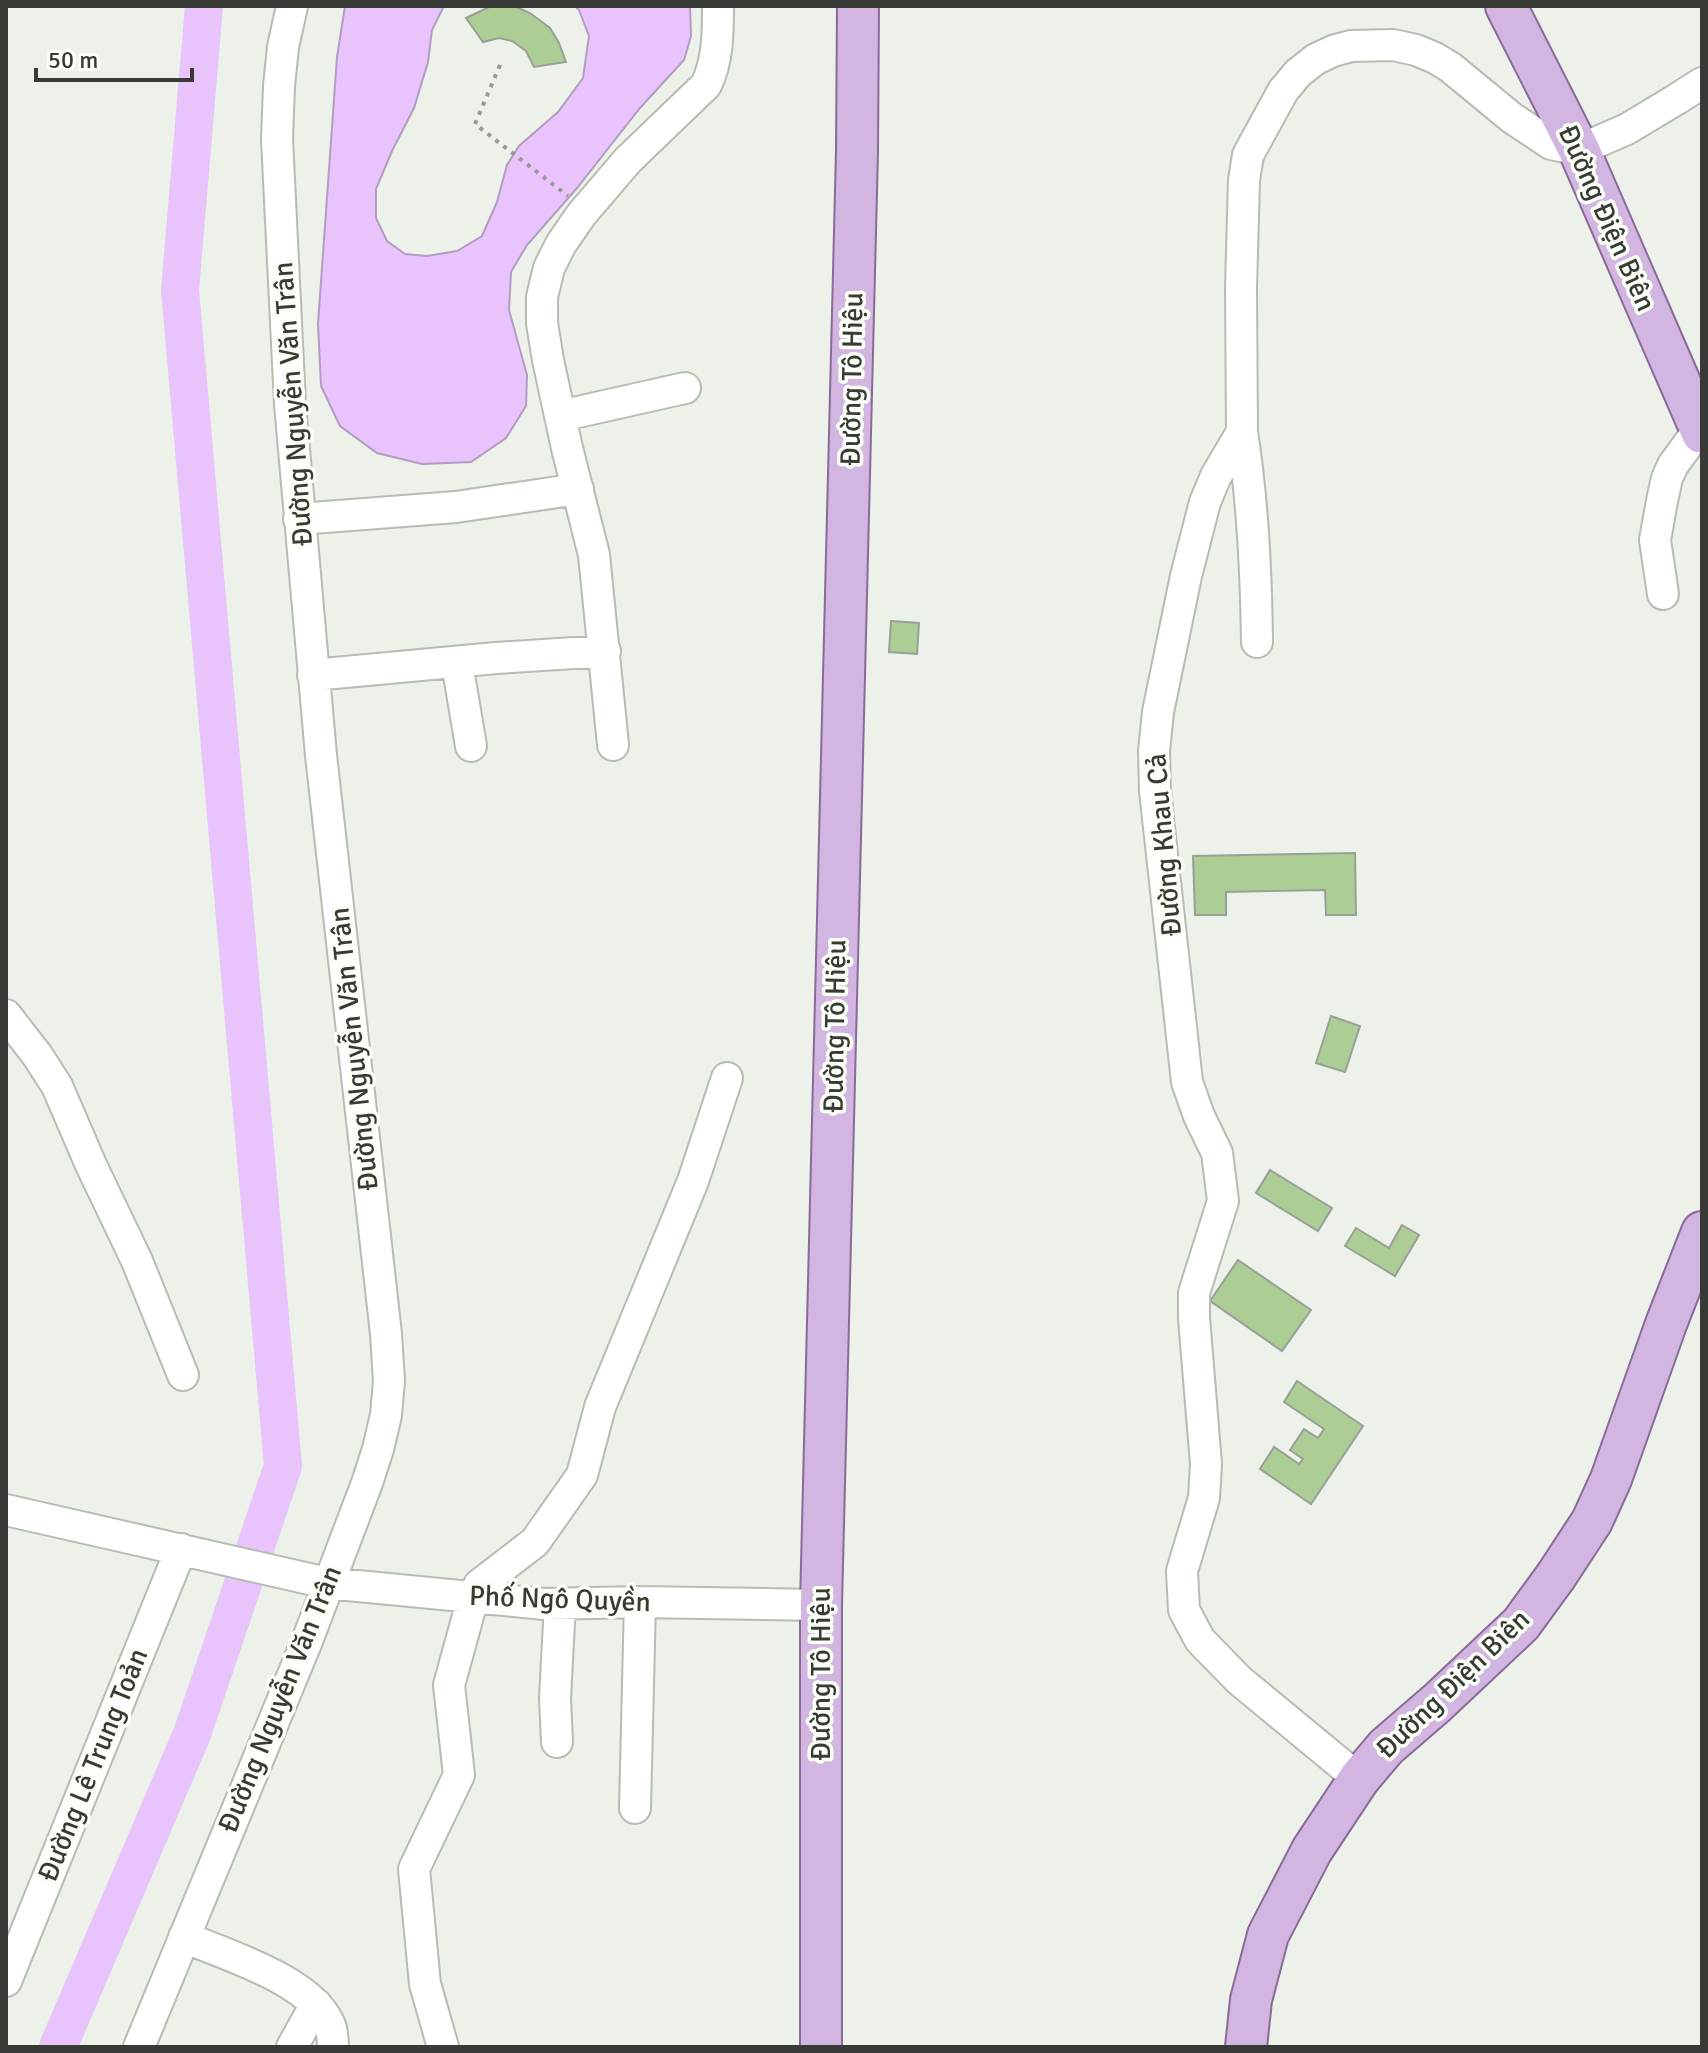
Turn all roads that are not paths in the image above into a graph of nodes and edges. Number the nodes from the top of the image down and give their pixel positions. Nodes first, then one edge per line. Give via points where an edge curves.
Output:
1 (292, 6) edge
2 (718, 6) edge
3 (858, 6) edge
4 (1506, 6) edge
5 (1702, 83) edge
6 (1579, 150) junction
7 (685, 388) dead end
8 (560, 416) junction
9 (1701, 430) edge
10 (1242, 432) junction
11 (578, 489) junction
12 (299, 519) junction
13 (1663, 594) dead end
14 (1257, 642) dead end
15 (605, 651) junction
16 (457, 663) junction
17 (313, 675) junction
18 (613, 745) dead end
19 (471, 746) dead end
20 (6, 1015) edge
21 (727, 1078) dead end
22 (1702, 1232) edge
23 (183, 1375) dead end
24 (6, 1510) edge
25 (181, 1549) junction
26 (314, 1580) junction
27 (473, 1598) junction
28 (640, 1602) junction
29 (560, 1604) junction
30 (821, 1605) junction
31 (557, 1742) dead end
32 (1359, 1779) junction
33 (635, 1808) dead end
34 (184, 1937) junction
35 (6, 1981) edge
36 (316, 2004) junction
37 (139, 2047) edge
38 (292, 2047) edge
39 (333, 2047) edge
40 (443, 2047) edge
41 (821, 2047) edge
42 (1246, 2047) edge

1 - 12 street, Đường Nguyễn Văn Trân via 283,47 277,139
2 - 8 street via 715,55 706,85 601,191 549,268 542,323
3 - 30 main road, Đường Tô Hiệu
4 - 6 main road, Đường Điện Biên
5 - 6 street via 1627,129
6 - 9 main road, Đường Điện Biên
6 - 10 street via 1551,144 1450,67 1416,50 1351,46 1316,59 1298,73 1270,112 1246,167
7 - 8 street
8 - 11 street
9 - 13 street via 1667,478 1655,540
10 - 14 street via 1251,489
10 - 32 street, Đường Khau Cả via 1205,502 1174,633 1154,751 1187,1082 1217,1153 1223,1201 1194,1293 1206,1464 1204,1498 1182,1571 1184,1610 1200,1640 1239,1680
11 - 12 street via 456,507
11 - 15 street via 594,555
12 - 17 street, Đường Nguyễn Văn Trân
15 - 16 street
15 - 18 street
16 - 17 street
16 - 19 street
17 - 26 street, Đường Nguyễn Văn Trân via 389,1381 386,1415 367,1483
20 - 23 street via 57,1086
21 - 27 street via 693,1181 600,1407 582,1475 535,1542 479,1585
22 - 32 main road, Đường Điện Biên via 1592,1521 1521,1624 1386,1747
24 - 25 street
25 - 26 street, Phố Ngô Quyền
25 - 35 street, Đường Lê Trung Toản
26 - 27 street, Phố Ngô Quyền
26 - 34 street, Đường Nguyễn Văn Trân via 307,1641
27 - 29 street, Phố Ngô Quyền
27 - 40 street via 449,1685 459,1775 414,1869 425,1984
28 - 29 street, Phố Ngô Quyền
28 - 30 street, Phố Ngô Quyền
28 - 33 street
29 - 31 street
30 - 41 main road, Đường Tô Hiệu
32 - 42 main road, Đường Điện Biên via 1312,1850 1268,1935 1251,2000
34 - 36 street via 274,1975
34 - 37 street, Đường Nguyễn Văn Trân
36 - 38 street
36 - 39 street via 331,2029

